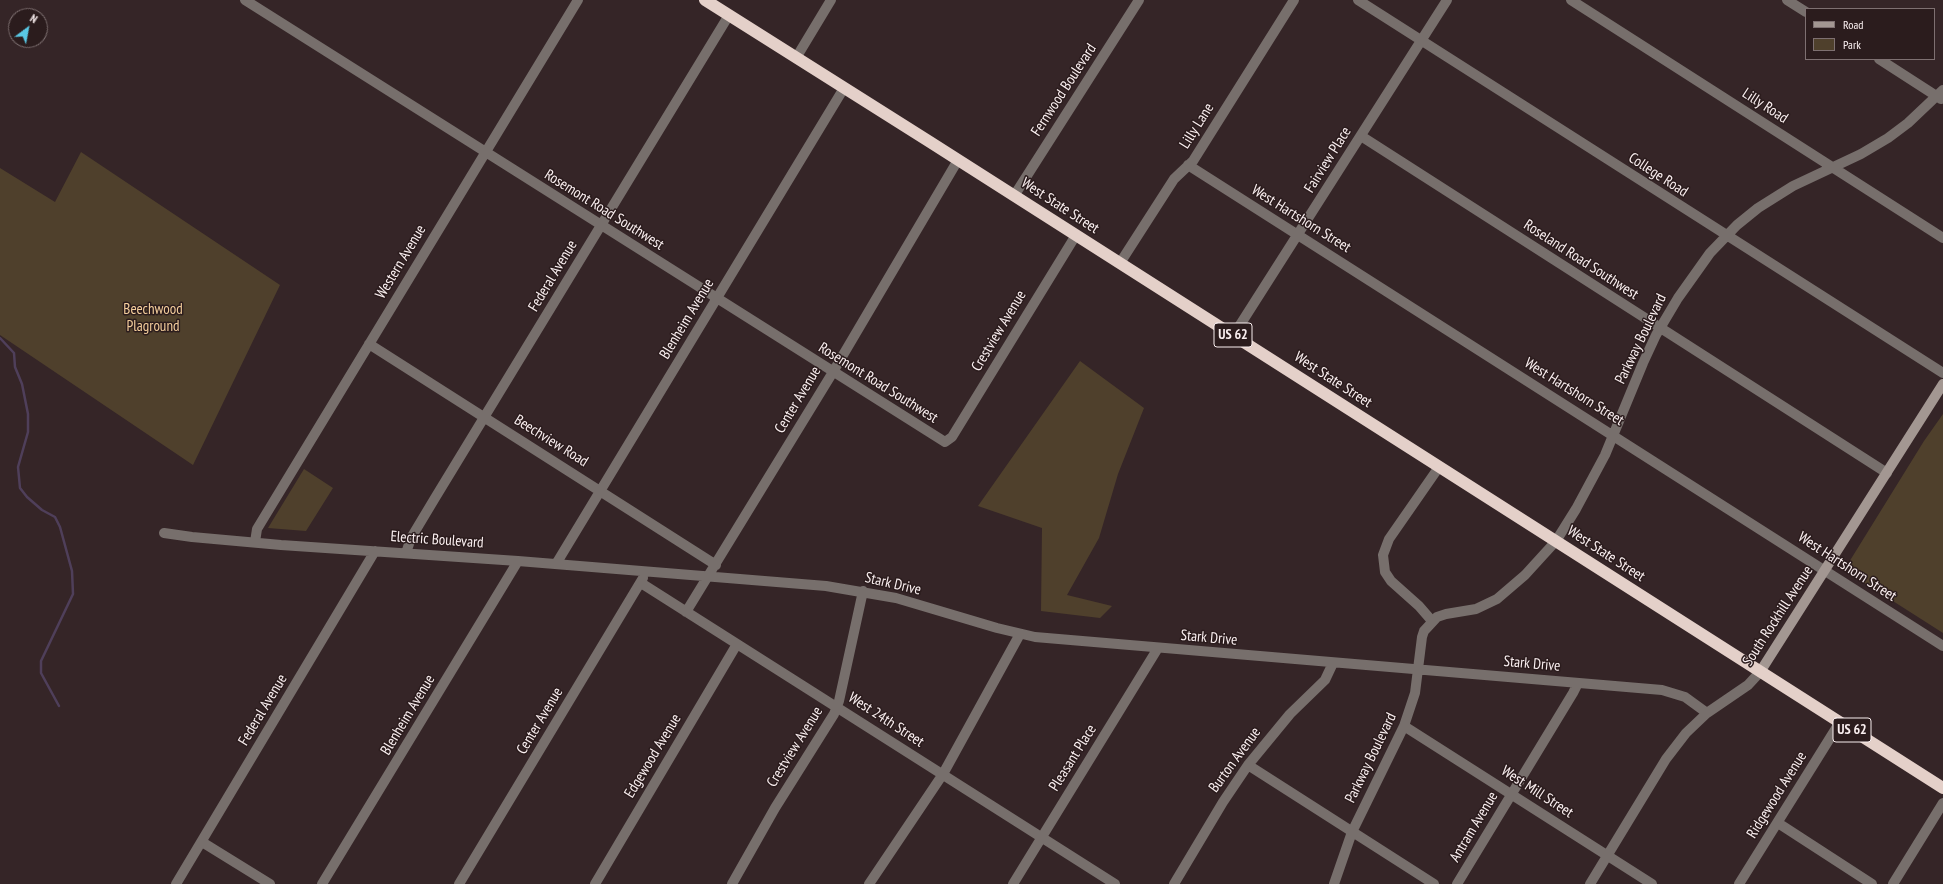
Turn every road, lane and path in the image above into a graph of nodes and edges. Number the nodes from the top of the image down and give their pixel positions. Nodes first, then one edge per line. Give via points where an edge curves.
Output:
1 (245, 0) edge
2 (578, 0) edge
3 (705, 0) edge
4 (831, 0) edge
5 (1139, 0) edge
6 (1294, 0) edge
7 (1358, 0) edge
8 (1447, 0) edge
9 (1571, 0) edge
10 (1787, 0) edge
11 (1805, 11) edge
12 (728, 15) junction
13 (1421, 41) junction
14 (796, 58) junction
15 (1881, 60) edge
16 (844, 88) junction
17 (1941, 95) edge
18 (1361, 136) junction
19 (485, 152) junction
20 (958, 160) junction
21 (1188, 166) junction
22 (1833, 168) junction
23 (1014, 196) junction
24 (601, 226) junction
25 (1298, 235) junction
26 (1076, 236) junction
27 (1726, 236) junction
28 (1943, 238) edge
29 (1120, 263) junction
30 (717, 299) junction
31 (1660, 328) junction
32 (1233, 336) junction
33 (369, 344) junction
34 (833, 372) junction
35 (1943, 373) edge
36 (1943, 384) edge
37 (484, 417) junction
38 (1614, 435) junction
39 (947, 442) joint
40 (1439, 467) junction
41 (1887, 474) junction
42 (600, 490) junction
43 (164, 533) dead end
44 (1556, 541) junction
45 (255, 542) junction
46 (375, 551) junction
47 (406, 553) junction
48 (518, 561) junction
49 (556, 564) junction
50 (716, 565) junction
51 (1825, 571) junction
52 (645, 572) junction
53 (708, 576) junction
54 (641, 583) junction
55 (863, 591) junction
56 (686, 612) junction
57 (1432, 621) junction
58 (1020, 634) junction
59 (737, 644) junction
60 (1943, 646) edge
61 (1158, 648) junction
62 (1333, 663) junction
63 (1419, 670) junction
64 (1760, 672) junction
65 (1578, 683) junction
66 (837, 707) junction
67 (1707, 714) junction
68 (1840, 722) junction
69 (1404, 726) junction
70 (1248, 765) junction
71 (943, 774) junction
72 (1943, 788) edge
73 (1511, 794) junction
74 (1943, 803) edge
75 (1778, 823) junction
76 (1352, 832) junction
77 (1042, 837) junction
78 (202, 842) junction
79 (1608, 856) junction
80 (176, 884) edge
81 (270, 884) edge
82 (322, 884) edge
83 (459, 884) edge
84 (595, 884) edge
85 (732, 884) edge
86 (869, 884) edge
87 (1013, 884) edge
88 (1115, 884) edge
89 (1174, 884) edge
90 (1334, 884) edge
91 (1434, 884) edge
92 (1457, 884) edge
93 (1590, 884) edge
94 (1652, 884) edge
95 (1739, 884) edge
96 (1872, 884) edge
97 (1893, 884) edge

1 - 19 street, Rosemont Road Southwest
2 - 19 street, Western Avenue
3 - 12 highway, West State Street / US 62
4 - 14 street
5 - 23 street, Fernwood Boulevard
6 - 21 street, Lilly Lane
7 - 13 street, College Road
8 - 13 street, Fairview Place
9 - 22 street, Lilly Road
10 - 11 street
12 - 14 highway, West State Street / US 62
12 - 24 street, Federal Avenue
13 - 18 street, Fairview Place
13 - 27 street, College Road
14 - 16 highway, West State Street / US 62
15 - 17 street
16 - 20 highway, West State Street / US 62
16 - 30 street, Blenheim Avenue
17 - 22 street, Parkway Boulevard via 1888,138
18 - 25 street, Fairview Place
18 - 31 street, Roseland Road Southwest
19 - 24 street, Rosemont Road Southwest
19 - 33 street, Western Avenue
20 - 23 highway, West State Street / US 62
20 - 34 street, Center Avenue
21 - 25 street, West Hartshorn Street
21 - 29 street, Lilly Lane via 1174,179
22 - 27 street, Parkway Boulevard via 1779,194 1750,214
22 - 28 street, Lilly Road
23 - 26 highway, West State Street / US 62
24 - 30 street, Rosemont Road Southwest
24 - 37 street, Federal Avenue
25 - 32 street, Fairview Place
25 - 38 street, West Hartshorn Street
26 - 29 highway, West State Street / US 62
26 - 39 street, Crestview Avenue
27 - 31 street, Parkway Boulevard via 1695,273
27 - 35 street, College Road
29 - 32 highway, West State Street / US 62
30 - 34 street, Rosemont Road Southwest
30 - 42 street, Blenheim Avenue
31 - 38 street, Parkway Boulevard
31 - 41 street, Roseland Road Southwest
32 - 40 highway, West State Street / US 62
33 - 37 street, Beechview Road
33 - 45 street, Western Avenue via 257,529
34 - 39 street, Rosemont Road Southwest
34 - 50 street, Center Avenue
36 - 41 street, South Rockhill Avenue
37 - 42 street, Beechview Road
37 - 47 street, Federal Avenue via 411,538
38 - 44 street, Parkway Boulevard via 1576,509
38 - 51 street, West Hartshorn Street
40 - 44 highway, West State Street / US 62
40 - 57 street via 1388,539 1382,555 1385,572 1391,582
41 - 51 street, South Rockhill Avenue
42 - 49 street, Blenheim Avenue
42 - 50 street, Beechview Road
43 - 45 street, Electric Boulevard
44 - 57 street, Parkway Boulevard via 1525,575 1498,599 1476,609 1446,614
44 - 64 highway, West State Street / US 62
45 - 46 street, Electric Boulevard
46 - 47 street, Electric Boulevard
46 - 78 street, Federal Avenue
47 - 48 street, Electric Boulevard
48 - 49 street, Electric Boulevard
48 - 82 street, Blenheim Avenue
49 - 52 street, Electric Boulevard
50 - 53 street, Center Avenue
51 - 60 street, West Hartshorn Street
51 - 64 street, South Rockhill Avenue
52 - 53 street, Electric Boulevard
52 - 54 street, Center Avenue
53 - 55 street, Stark Drive
53 - 56 street, Center Avenue
54 - 56 street, West 24th Street
54 - 83 street, Center Avenue
55 - 58 street, Stark Drive
55 - 66 street, Crestview Avenue
56 - 59 street, West 24th Street
57 - 63 street, Parkway Boulevard via 1422,637
58 - 61 street, Stark Drive
58 - 71 street
59 - 66 street, West 24th Street
59 - 84 street, Edgewood Avenue
61 - 62 street, Stark Drive
61 - 77 street, Pleasant Place
62 - 63 street, Stark Drive
62 - 70 street, Burton Avenue via 1325,680 1290,714
63 - 65 street, Stark Drive
63 - 69 street, Parkway Boulevard via 1415,693
64 - 67 street, South Rockhill Avenue via 1748,686
64 - 68 highway, West State Street / US 62
65 - 67 street, Stark Drive via 1674,693 1692,702
65 - 73 street, Antram Avenue
66 - 71 street, West 24th Street
66 - 85 street, Crestview Avenue
67 - 79 street, South Rockhill Avenue via 1686,733 1674,749
68 - 72 highway, West State Street / US 62
68 - 75 street, Ridgewood Avenue
69 - 73 street, West Mill Street
69 - 76 street, Parkway Boulevard
70 - 76 street
70 - 89 street, Burton Avenue
71 - 77 street, West 24th Street
71 - 86 street
73 - 79 street, West Mill Street
73 - 92 street, Antram Avenue
74 - 97 street
75 - 95 street, Ridgewood Avenue
75 - 96 street
76 - 90 street, Parkway Boulevard
76 - 91 street
77 - 87 street, Pleasant Place
77 - 88 street, West 24th Street
78 - 80 street, Federal Avenue
78 - 81 street
79 - 93 street, South Rockhill Avenue
79 - 94 street, West Mill Street

